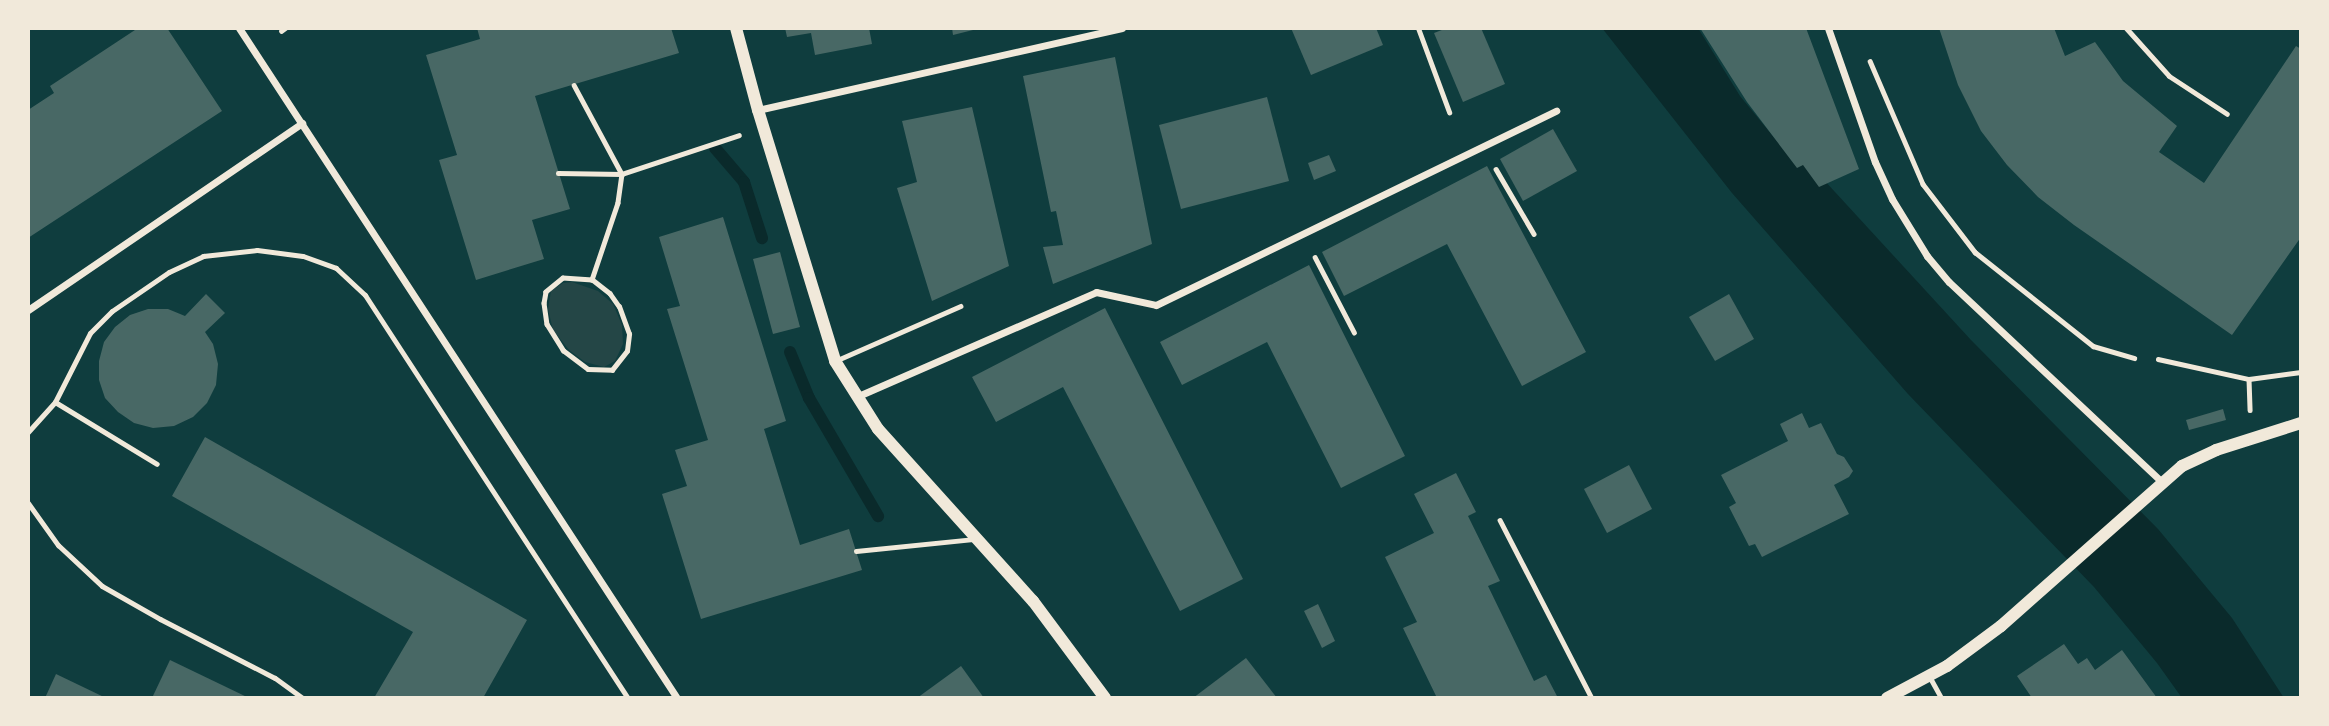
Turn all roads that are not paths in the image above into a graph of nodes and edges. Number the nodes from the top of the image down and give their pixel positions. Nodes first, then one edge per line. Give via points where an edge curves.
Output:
1 (239, 28) edge
2 (736, 28) edge
3 (1122, 28) edge
4 (1418, 28) edge
5 (1828, 28) edge
6 (2126, 28) edge
7 (758, 110) junction
8 (1449, 111) dead end
9 (1556, 111) dead end
10 (2227, 114) dead end
11 (302, 123) junction
12 (960, 306) dead end
13 (28, 310) edge
14 (835, 361) junction
15 (856, 397) junction
16 (55, 402) junction
17 (2301, 423) edge
18 (28, 432) edge
19 (157, 464) dead end
20 (2161, 481) junction
21 (28, 503) edge
22 (979, 539) junction
23 (856, 551) dead end
24 (1929, 676) junction
25 (303, 698) edge
26 (628, 698) edge
27 (677, 698) edge
28 (1105, 698) edge
29 (1887, 698) edge
30 (1941, 698) edge

1 - 11 street
2 - 7 street
3 - 7 street
4 - 8 lane
5 - 20 street via 1875,162 1927,256
6 - 10 lane via 2169,76
7 - 14 street
9 - 15 street via 1156,305 1096,292
11 - 13 street
11 - 27 street
12 - 14 lane
14 - 15 street
15 - 22 street via 878,429
16 - 18 lane
16 - 19 lane
16 - 26 lane via 90,333 112,311 169,272 203,256 257,250 303,256 336,268 365,295
17 - 20 street via 2204,454
20 - 24 street via 2001,626
21 - 25 lane via 58,545 102,586 275,678
22 - 23 lane
22 - 28 street via 1033,601
24 - 29 street
24 - 30 lane

